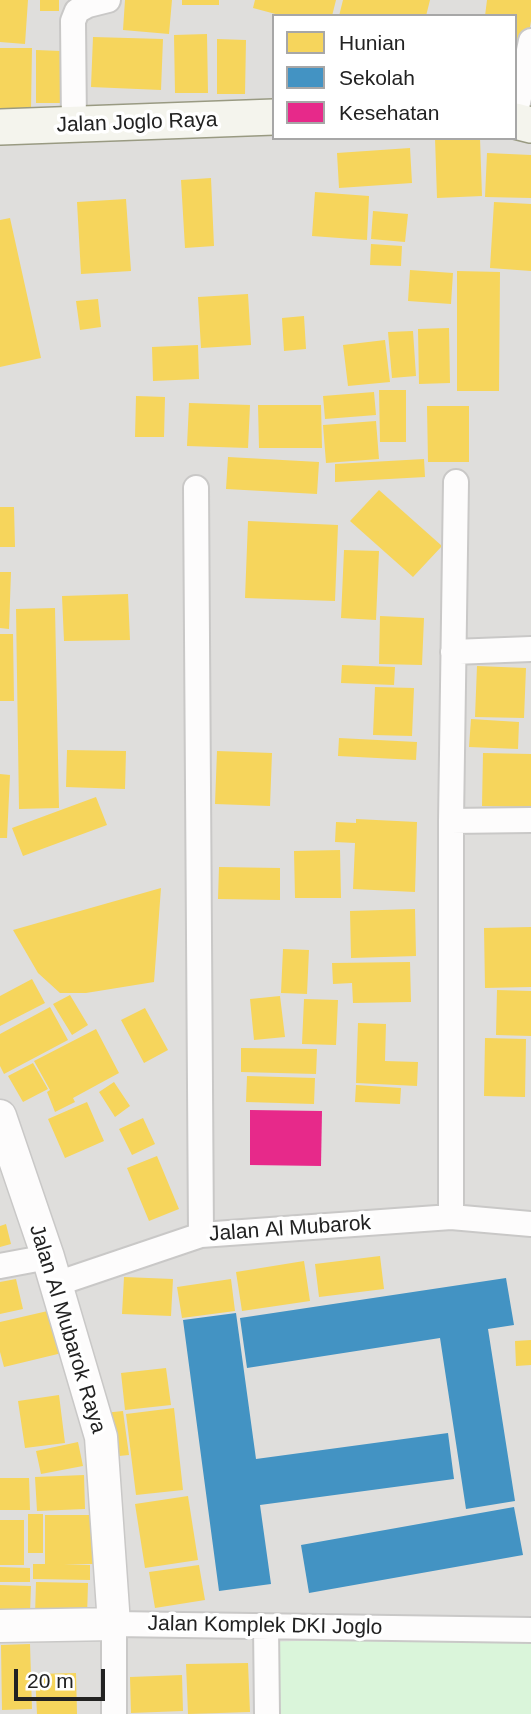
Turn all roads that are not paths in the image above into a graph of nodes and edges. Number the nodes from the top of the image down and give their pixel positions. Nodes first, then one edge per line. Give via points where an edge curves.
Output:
1 (107, 0) edge
2 (531, 41) edge
3 (517, 109) edge
4 (272, 117) edge
5 (74, 125) junction
6 (0, 127) edge
7 (456, 482) dead end
8 (196, 488) dead end
9 (531, 649) edge
10 (453, 652) junction
11 (531, 820) edge
12 (451, 821) junction
13 (0, 1116) edge
14 (451, 1217) junction
15 (531, 1224) edge
16 (201, 1235) junction
17 (0, 1266) edge
18 (52, 1270) junction
19 (114, 1624) junction
20 (0, 1626) edge
21 (266, 1628) junction
22 (531, 1630) edge
23 (114, 1714) edge
24 (267, 1714) edge

1 - 5 street via 77,11 73,21
2 - 3 street
4 - 5 main road, Jalan Joglo Raya
5 - 6 main road, Jalan Joglo Raya
7 - 10 street
8 - 16 street
9 - 10 street
10 - 12 street
11 - 12 street
12 - 14 street
13 - 18 street, Jalan Al Mubarok Raya
14 - 15 street, Jalan Al Mubarok
14 - 16 street, Jalan Al Mubarok
16 - 18 street, Jalan Al Mubarok
17 - 18 street, Jalan Al Mubarok
18 - 19 street, Jalan Al Mubarok Raya via 101,1437
19 - 20 street, Jalan Komplek DKI Joglo
19 - 21 street, Jalan Komplek DKI Joglo
19 - 23 street, Jalan Al Mubarok Raya
21 - 22 street, Jalan Komplek DKI Joglo
21 - 24 street

